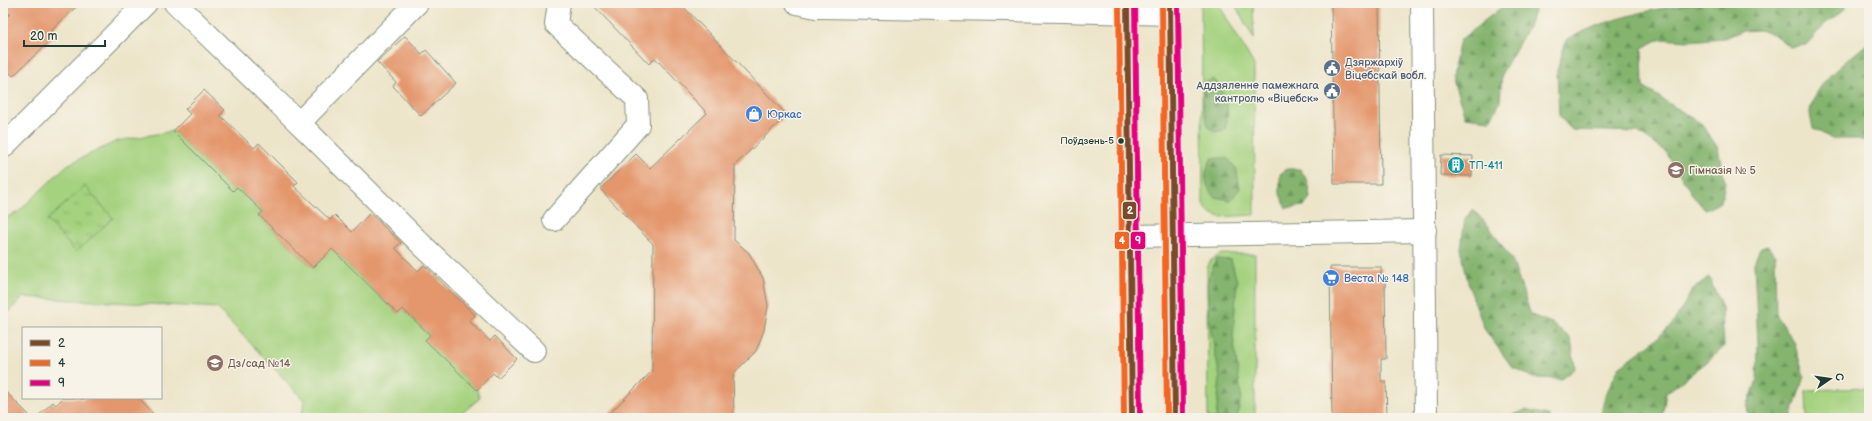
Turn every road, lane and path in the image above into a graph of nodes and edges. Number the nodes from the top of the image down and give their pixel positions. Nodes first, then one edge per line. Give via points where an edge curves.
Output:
1 (146, 3) edge
2 (175, 3) edge
3 (417, 3) edge
4 (559, 3) edge
5 (798, 3) edge
6 (1422, 3) edge
7 (1127, 8) edge
8 (1170, 9) edge
9 (299, 123) junction
10 (3, 146) edge
11 (554, 220) dead end
12 (1425, 231) junction
13 (1131, 236) junction
14 (1172, 236) junction
15 (534, 351) dead end
16 (1132, 418) edge
17 (1175, 418) edge
18 (1426, 418) edge

1 - 10 street
2 - 9 street
3 - 9 street
4 - 11 street via 556,24 637,99 638,125
5 - 7 street via 816,7 1055,11
6 - 12 street
7 - 8 street
7 - 13 main road
8 - 14 main road
9 - 15 street
12 - 14 street
12 - 18 street
13 - 14 street
13 - 16 main road
14 - 17 main road

